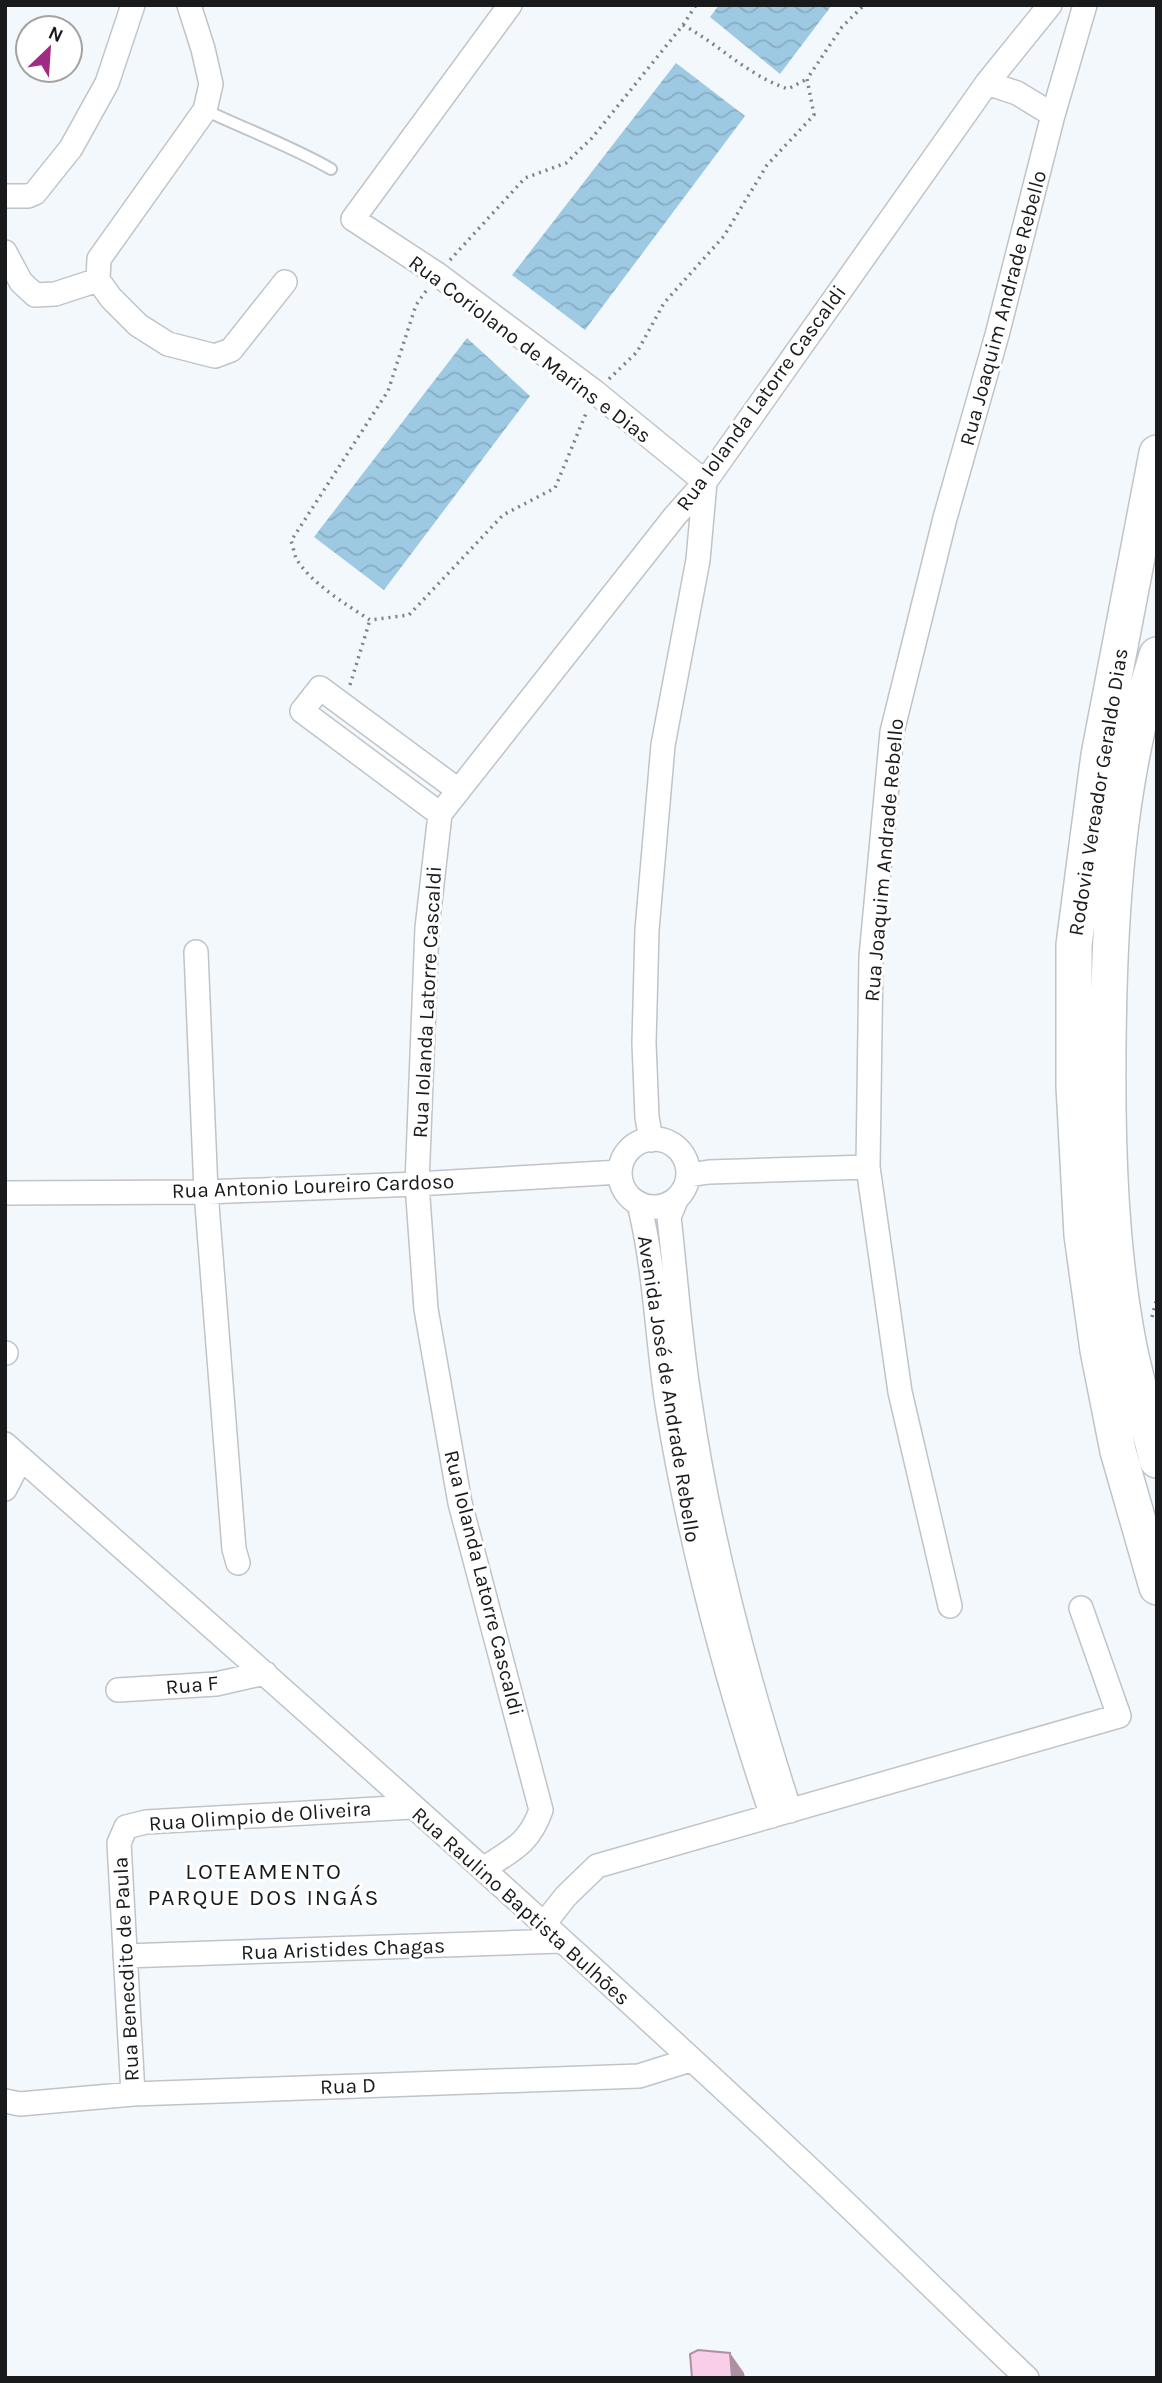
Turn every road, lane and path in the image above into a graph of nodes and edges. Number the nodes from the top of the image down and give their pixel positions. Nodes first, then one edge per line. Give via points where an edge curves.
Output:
1 (133, 5) edge
2 (189, 5) edge
3 (510, 5) edge
4 (864, 5) edge
5 (1050, 5) edge
6 (1085, 5) edge
7 (683, 26) dead end
8 (807, 79) junction
9 (987, 83) junction
10 (205, 110) junction
11 (1053, 115) junction
12 (331, 169) dead end
13 (5, 195) edge
14 (5, 251) edge
15 (97, 280) junction
16 (285, 282) dead end
17 (595, 392) junction
18 (1157, 453) edge
19 (705, 482) junction
20 (1157, 655) edge
21 (341, 703) junction
22 (458, 790) junction
23 (440, 814) junction
24 (195, 952) dead end
25 (651, 1140) junction
26 (869, 1167) junction
27 (620, 1172) junction
28 (688, 1175) junction
29 (417, 1184) junction
30 (206, 1192) junction
31 (5, 1193) edge
32 (676, 1200) junction
33 (639, 1204) junction
34 (13, 1451) edge
35 (1157, 1460) edge
36 (5, 1489) edge
37 (238, 1563) dead end
38 (1157, 1587) edge
39 (950, 1606) dead end
40 (1080, 1608) dead end
41 (265, 1673) junction
42 (118, 1690) dead end
43 (412, 1807) junction
44 (781, 1813) junction
45 (119, 1843) joint
46 (483, 1869) junction
47 (543, 1925) junction
48 (561, 1941) junction
49 (125, 1956) junction
50 (690, 2060) junction
51 (133, 2094) junction
52 (5, 2101) edge
53 (1027, 2378) edge

1 - 13 street via 107,83 71,148 35,193
2 - 10 street via 211,84
3 - 17 street, Rua Coriolano de Marins e Dias via 353,219 437,274
4 - 8 path via 842,27
5 - 9 street, Rua Iolanda Latorre Cascaldi
6 - 11 street, Rua Joaquim Andrade Rebello
7 - 8 path via 772,83 788,89
8 - 17 path via 814,116 766,165 724,236 664,303 637,352
9 - 11 street via 1017,93
9 - 19 street, Rua Iolanda Latorre Cascaldi
10 - 12 lane
10 - 15 street via 99,259
11 - 26 street, Rua Joaquim Andrade Rebello via 892,732 871,957
14 - 15 street via 20,282 34,295
15 - 16 street via 138,325 168,344 215,356 230,350
17 - 19 street, Rua Coriolano de Marins e Dias
17 - 21 path via 555,488 503,515 409,615 370,620 354,678
18 - 38 main road, Rodovia Vereador Geraldo Dias via 1099,755 1074,946 1074,1086 1082,1234 1118,1451
19 - 22 street, Rua Iolanda Latorre Cascaldi
19 - 25 street via 698,560 663,745 647,930 644,1043
20 - 35 main road, Rodovia Vereador Geraldo Dias via 1126,786 1114,890 1108,968 1107,1112 1114,1229 1129,1346
21 - 22 street
21 - 23 street via 320,688 302,711
22 - 23 street, Rua Iolanda Latorre Cascaldi
23 - 29 street, Rua Iolanda Latorre Cascaldi via 427,928
24 - 30 street
25 - 27 street via 626,1154
25 - 28 street via 678,1149
26 - 28 street
26 - 39 street, Rua Joaquim Andrade Rebello via 900,1392
27 - 29 street, Rua Antonio Loureiro Cardoso
27 - 33 street via 625,1191
28 - 32 street
29 - 30 street, Rua Antonio Loureiro Cardoso
29 - 46 street, Rua Iolanda Latorre Cascaldi via 426,1309 460,1503 541,1810 534,1830 520,1845
30 - 31 street, Rua Antonio Loureiro Cardoso
30 - 37 street
32 - 33 street via 658,1207
32 - 44 street, Avenida José de Andrade Rebello via 669,1217 690,1402 715,1538
33 - 44 street, Avenida José de Andrade Rebello via 691,1538 742,1727
34 - 36 street
34 - 41 street, Rua Raulino Baptista Bulhões
40 - 44 street via 1119,1716
41 - 42 street, Rua F via 216,1685
41 - 43 street, Rua Raulino Baptista Bulhões
43 - 45 street, Rua Olimpio de Oliveira via 146,1822 126,1827
43 - 46 street, Rua Raulino Baptista Bulhões
44 - 47 street via 597,1866
45 - 49 street, Rua Benecdito de Paula
46 - 47 street, Rua Raulino Baptista Bulhões
47 - 48 street, Rua Raulino Baptista Bulhões
48 - 49 street, Rua Aristides Chagas
48 - 50 street, Rua Raulino Baptista Bulhões
49 - 51 street, Rua Benecdito de Paula
50 - 51 street, Rua D via 639,2076
50 - 53 street, Rua Raulino Baptista Bulhões
51 - 52 street, Rua D via 20,2104

